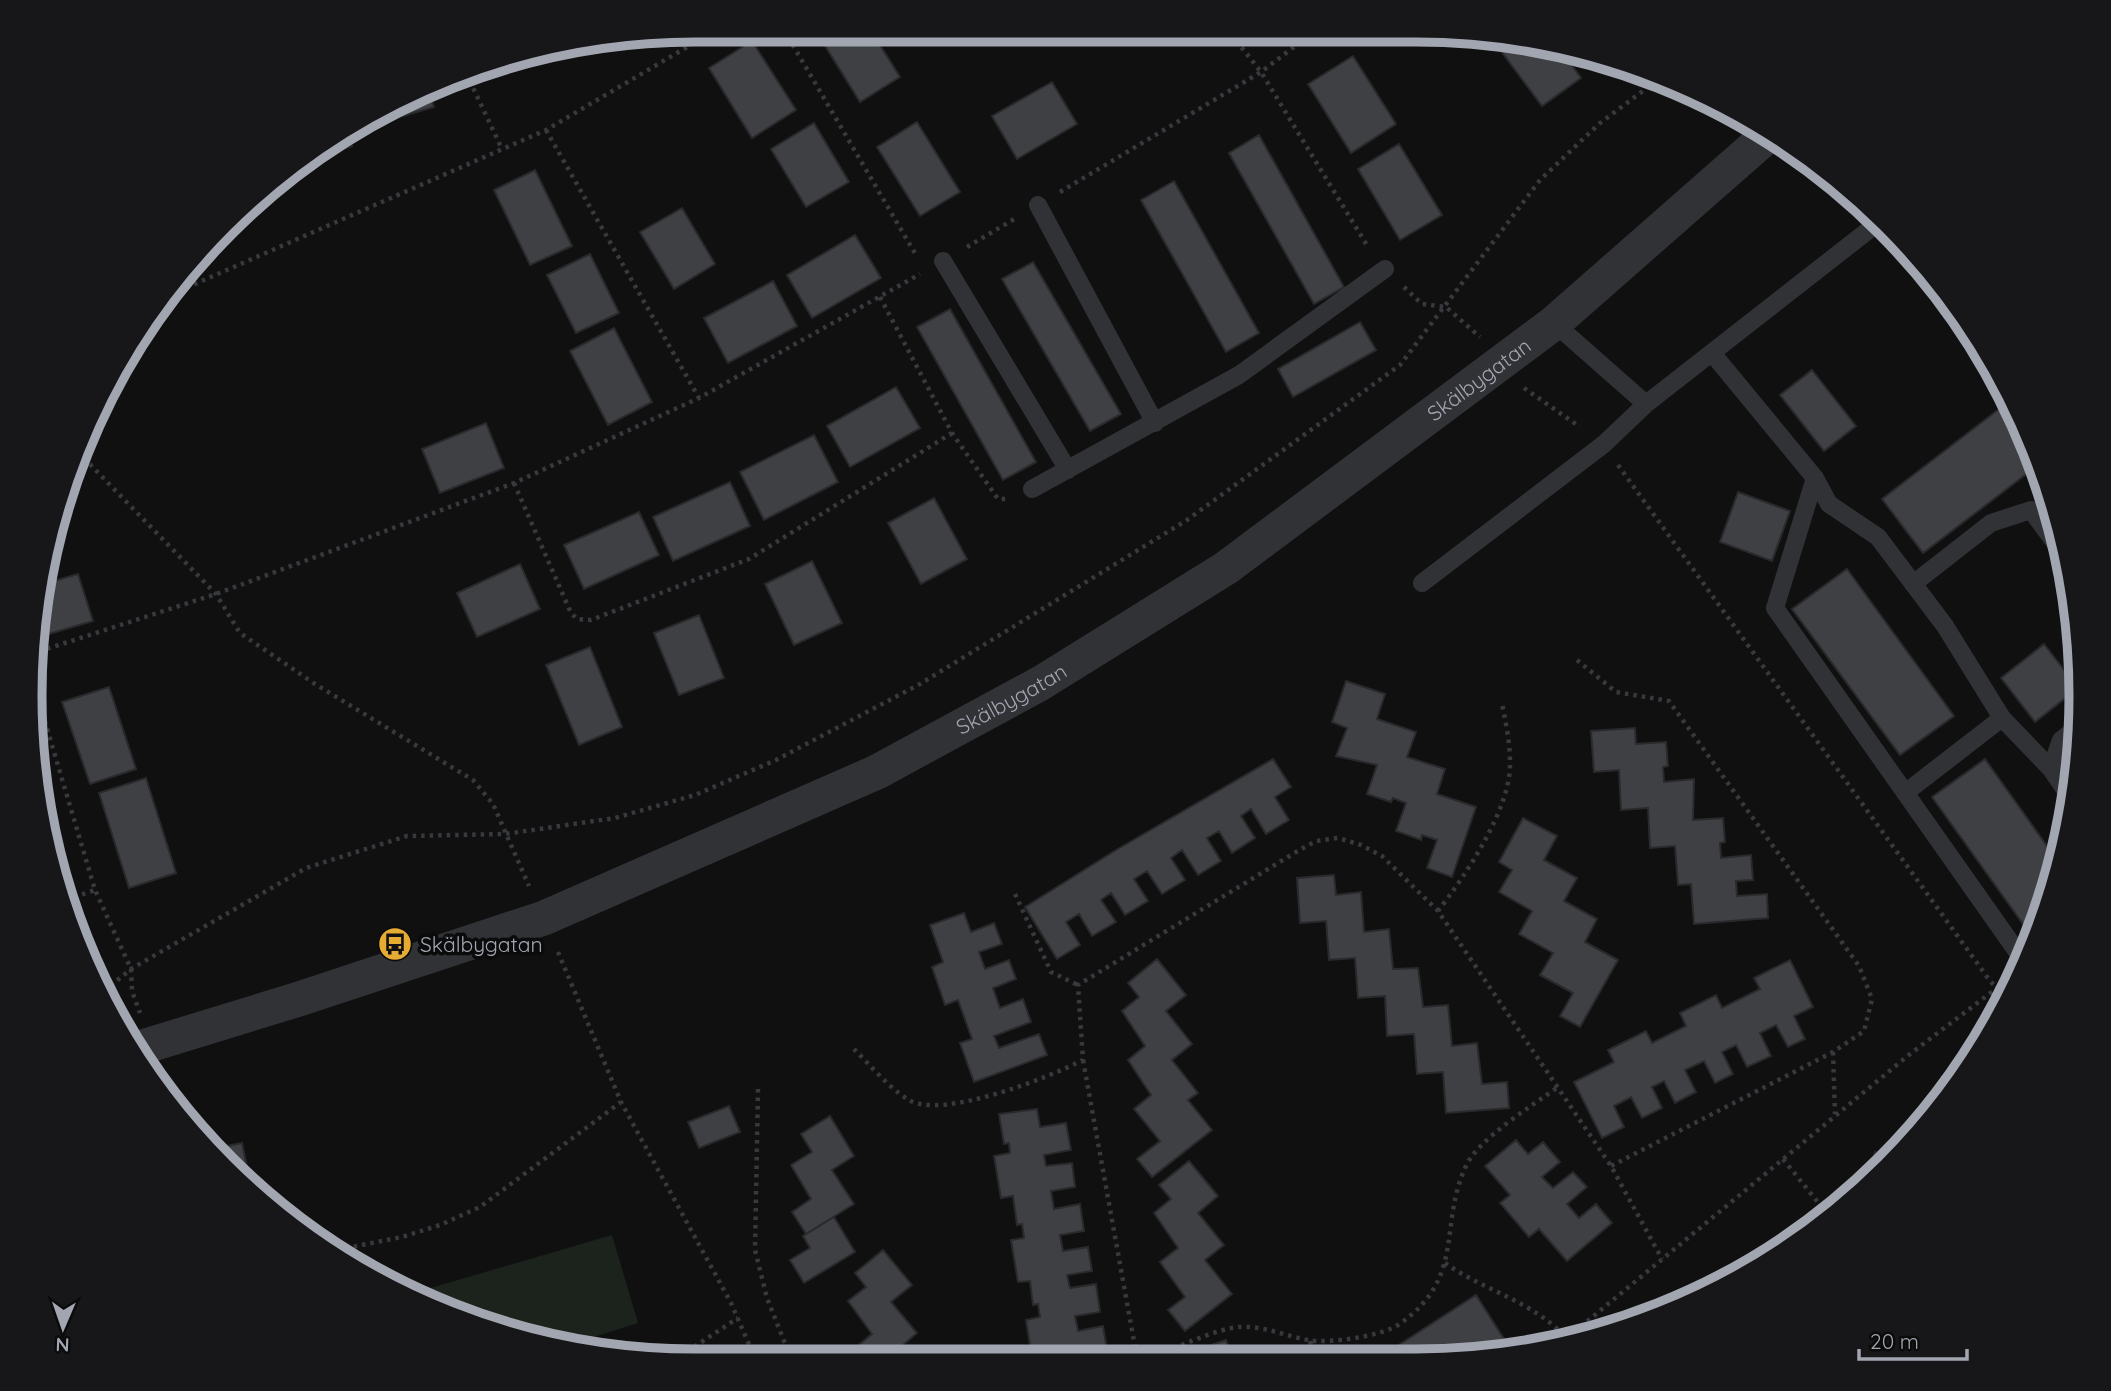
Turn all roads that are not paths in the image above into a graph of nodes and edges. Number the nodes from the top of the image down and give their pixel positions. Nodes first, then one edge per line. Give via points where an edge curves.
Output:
1 (1761, 141) edge
2 (1038, 205) road end
3 (1870, 229) dead end
4 (943, 261) road end
5 (1385, 269) road end
6 (1554, 323) junction
7 (1712, 353) junction
8 (1646, 404) junction
9 (1155, 423) junction
10 (1068, 470) junction
11 (1815, 478) junction
12 (1032, 489) road end
13 (2049, 534) edge
14 (1422, 583) dead end
15 (1913, 583) junction
16 (2002, 718) junction
17 (2068, 735) edge
18 (2051, 769) junction
19 (2062, 786) edge
20 (1905, 793) junction
21 (2017, 951) edge
22 (139, 1035) edge

1 - 6 street, Skälbygatan
2 - 9 lane
3 - 7 lane
4 - 10 lane
5 - 9 lane via 1239,375
6 - 8 lane
6 - 22 street, Skälbygatan via 1226,568 1041,683 877,772 544,918 299,999
7 - 8 lane
7 - 11 lane
8 - 14 lane via 1604,444
9 - 10 lane
10 - 12 lane
11 - 15 lane via 1829,504 1878,537
11 - 20 lane via 1775,608
13 - 15 lane via 2031,510 1991,523
15 - 16 lane
16 - 18 lane
16 - 20 lane
17 - 18 lane via 2061,740
18 - 19 lane
20 - 21 lane

